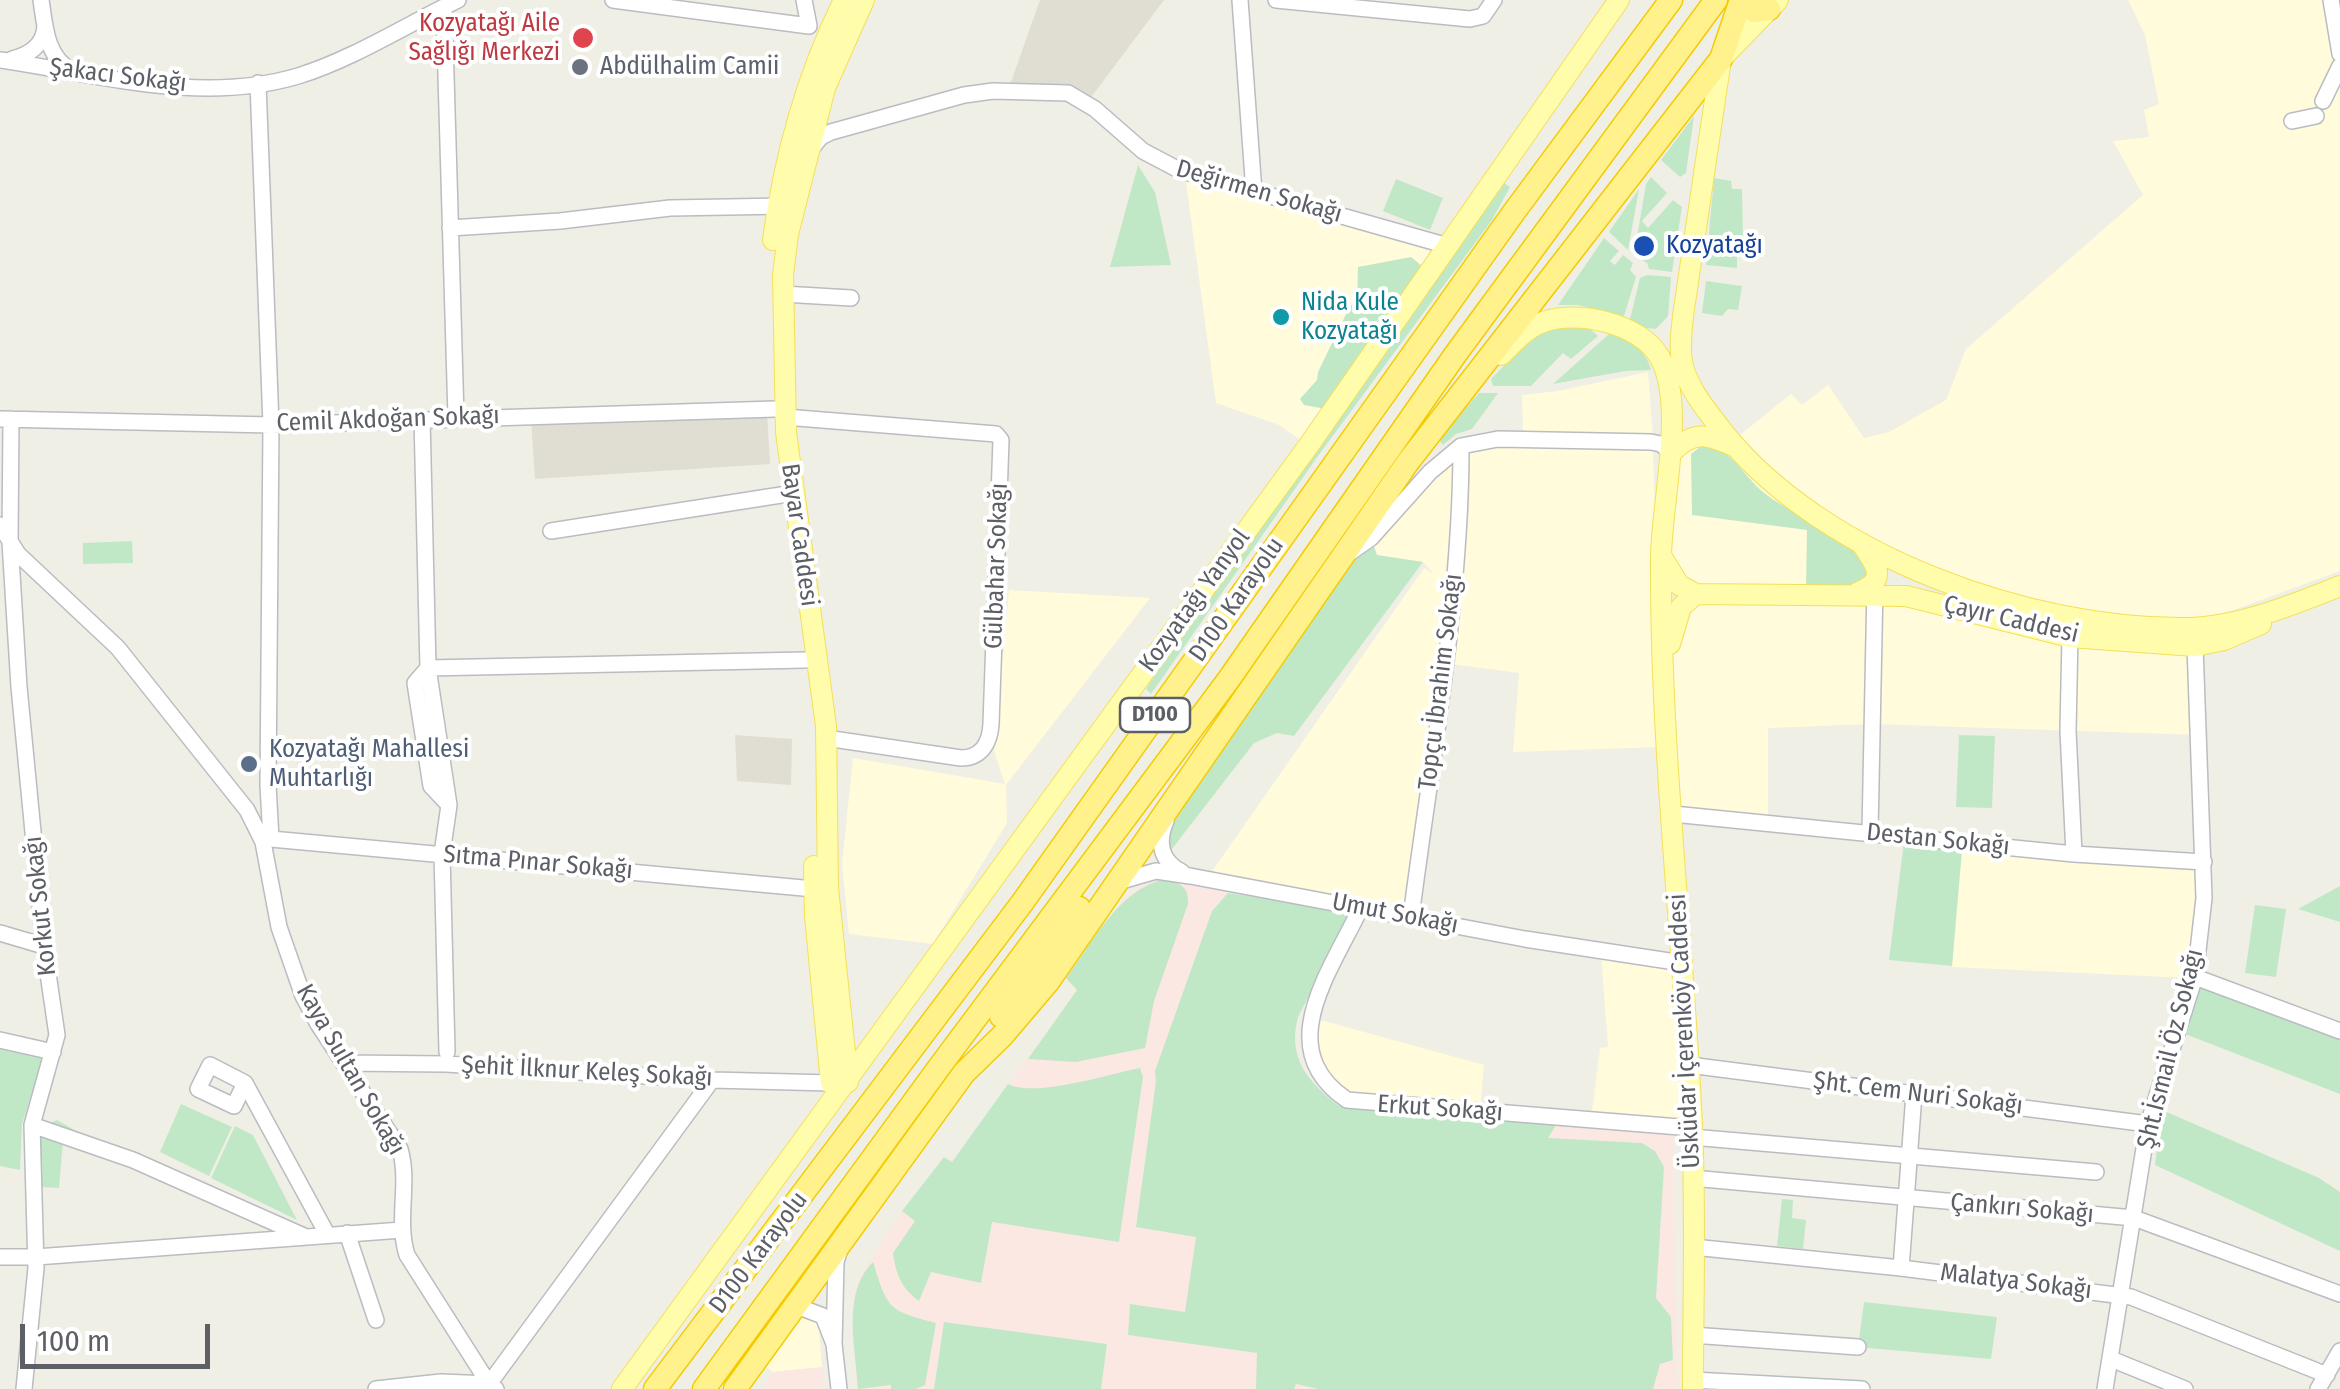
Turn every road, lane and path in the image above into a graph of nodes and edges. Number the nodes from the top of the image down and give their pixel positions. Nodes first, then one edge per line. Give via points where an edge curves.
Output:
1 (41, 0) edge
2 (613, 0) edge
3 (804, 0) edge
4 (844, 0) edge
5 (864, 0) edge
6 (1240, 0) edge
7 (1276, 0) edge
8 (1494, 0) edge
9 (1619, 0) edge
10 (1668, 0) edge
11 (1716, 0) edge
12 (1744, 0) edge
13 (2330, 0) edge
14 (451, 3) edge
15 (1774, 4) edge
16 (44, 26) junction
17 (809, 26) junction
18 (822, 44) junction
19 (2340, 54) edge
20 (1721, 59) junction
21 (2, 60) edge
22 (2340, 66) edge
23 (74, 72) junction
24 (258, 83) junction
25 (826, 85) junction
26 (2292, 122) dead end
27 (856, 124) junction
28 (810, 152) junction
29 (1254, 192) junction
30 (788, 202) junction
31 (450, 228) junction
32 (1448, 246) junction
33 (783, 294) junction
34 (851, 298) dead end
35 (1684, 308) junction
36 (1642, 338) junction
37 (1465, 392) junction
38 (780, 413) junction
39 (456, 417) junction
40 (422, 418) junction
41 (6, 419) edge
42 (272, 425) junction
43 (1461, 446) junction
44 (1736, 447) junction
45 (1671, 453) junction
46 (782, 495) junction
47 (0, 526) edge
48 (550, 531) dead end
49 (1860, 540) junction
50 (10, 542) junction
51 (1660, 554) junction
52 (1344, 557) junction
53 (2340, 586) edge
54 (1868, 590) junction
55 (1696, 594) junction
56 (2316, 596) junction
57 (2070, 637) junction
58 (2195, 646) junction
59 (804, 660) junction
60 (428, 668) junction
61 (1664, 674) junction
62 (1229, 680) junction
63 (826, 738) junction
64 (268, 785) junction
65 (239, 798) junction
66 (1174, 800) junction
67 (1673, 814) junction
68 (1870, 832) junction
69 (267, 841) junction
70 (442, 854) junction
71 (2074, 854) junction
72 (2204, 862) junction
73 (1190, 876) junction
74 (1112, 887) junction
75 (814, 889) junction
76 (1361, 907) junction
77 (1411, 917) junction
78 (0, 933) edge
79 (44, 946) junction
80 (1682, 962) junction
81 (2194, 977) junction
82 (2340, 1031) edge
83 (0, 1040) edge
84 (53, 1052) junction
85 (447, 1052) dead end
86 (343, 1064) junction
87 (1688, 1065) junction
88 (964, 1073) junction
89 (712, 1080) junction
90 (245, 1083) dead end
91 (840, 1083) junction
92 (1914, 1094) junction
93 (2148, 1124) junction
94 (32, 1126) junction
95 (1692, 1132) junction
96 (1910, 1156) junction
97 (2096, 1172) dead end
98 (1692, 1178) junction
99 (1906, 1200) junction
100 (2134, 1218) junction
101 (402, 1230) junction
102 (347, 1233) junction
103 (326, 1234) junction
104 (308, 1238) junction
105 (843, 1238) junction
106 (1692, 1247) junction
107 (0, 1257) edge
108 (36, 1258) junction
109 (1901, 1268) junction
110 (2340, 1294) edge
111 (2123, 1296) junction
112 (790, 1312) junction
113 (376, 1320) dead end
114 (1692, 1336) junction
115 (834, 1344) junction
116 (1858, 1348) dead end
117 (2340, 1352) edge
118 (2111, 1359) junction
119 (2322, 1382) edge
120 (1692, 1384) edge
121 (441, 1385) edge
122 (493, 1387) edge
123 (24, 1389) edge
124 (376, 1389) edge
125 (622, 1389) edge
126 (656, 1389) edge
127 (704, 1389) edge
128 (735, 1389) edge
129 (839, 1389) edge
130 (1862, 1389) edge
131 (2105, 1389) edge
132 (2185, 1389) edge

1 - 16 street
2 - 17 street
3 - 17 street
4 - 18 main road, Bayar Caddesi
5 - 25 main road, Bayar Caddesi
6 - 29 street
7 - 8 street via 1470,20 1483,16
9 - 32 main road, Kozyatağı Yanyol
10 - 126 highway, D100 Karayolu / D100 via 1010,918
11 - 62 highway, D100 Karayolu / D100 via 1455,354
12 - 15 highway via 1754,11
12 - 20 highway, D100
13 - 19 street
14 - 24 street, Şakacı Sokağı via 313,70
14 - 31 street
15 - 20 main road
16 - 21 street via 33,50
16 - 23 street via 55,55
17 - 18 street
18 - 25 street
18 - 30 main road, Bayar Caddesi via 806,92
20 - 35 main road, Çayır Caddesi
20 - 37 highway, D100
21 - 23 street, Şakacı Sokağı
22 - 26 street via 2320,109
23 - 24 street, Şakacı Sokağı via 176,87
24 - 42 street
25 - 27 street via 835,118
25 - 28 main road, Bayar Caddesi
27 - 28 street, Değirmen Sokağı via 826,134
27 - 29 street, Değirmen Sokağı via 973,94 1068,92 1162,163
28 - 30 main road, Bayar Caddesi
29 - 32 street, Değirmen Sokağı
30 - 31 street
30 - 33 main road, Bayar Caddesi
30 - 38 main road, Bayar Caddesi via 772,256
31 - 39 street
32 - 91 main road, Kozyatağı Yanyol
33 - 34 street
33 - 38 main road, Bayar Caddesi
35 - 36 main road via 1673,331
35 - 44 main road, Çayır Caddesi via 1681,347 1689,383
36 - 37 main road via 1603,322 1540,323
36 - 45 main road, Üsküdar İçerenköy Caddesi via 1667,374
37 - 52 highway, D100
38 - 39 street, Cemil Akdoğan Sokağı
38 - 46 main road, Bayar Caddesi
38 - 63 main road, Bayar Caddesi
38 - 63 street, Gülbahar Sokağı via 996,434 1001,441 986,744 961,758
39 - 40 street, Cemil Akdoğan Sokağı
40 - 42 street, Cemil Akdoğan Sokağı
40 - 60 street
41 - 42 street, Cemil Akdoğan Sokağı
41 - 50 street, Korkut Sokağı
42 - 64 street
43 - 45 street via 1498,439 1651,442
43 - 52 street
43 - 77 street, Topçu İbrahim Sokağı via 1454,579
44 - 45 main road via 1711,436 1686,438
44 - 49 main road, Çayır Caddesi via 1790,498
45 - 51 main road, Üsküdar İçerenköy Caddesi
46 - 48 street
46 - 59 main road, Bayar Caddesi
47 - 50 street, Kaya Sultan Sokağı
49 - 54 main road via 1877,568
49 - 56 main road, Çayır Caddesi via 1978,594 2091,622 2210,626
50 - 65 street, Kaya Sultan Sokağı via 118,648
50 - 79 street, Korkut Sokağı
51 - 55 main road via 1680,585
51 - 61 main road, Üsküdar İçerenköy Caddesi
52 - 66 highway, D100
53 - 56 main road, Çayır Caddesi
54 - 55 main road, Çayır Caddesi
54 - 57 main road, Çayır Caddesi
54 - 68 street
55 - 61 main road, Üsküdar İçerenköy Caddesi via 1681,607
56 - 58 main road, Çayır Caddesi via 2224,640
57 - 58 main road, Çayır Caddesi
57 - 71 street
58 - 72 street, Şht.İsmail Öz Sokağı
59 - 60 street
59 - 75 main road, Bayar Caddesi via 814,738
60 - 70 street via 449,806
61 - 67 main road, Üsküdar İçerenköy Caddesi
62 - 88 highway
62 - 127 highway, D100 Karayolu / D100
63 - 91 main road, Bayar Caddesi
64 - 65 street
64 - 69 street
65 - 69 street, Kaya Sultan Sokağı
66 - 73 street via 1160,848 1175,869
66 - 74 highway, D100
67 - 68 street, Destan Sokağı
67 - 80 main road, Üsküdar İçerenköy Caddesi
68 - 71 street, Destan Sokağı
69 - 70 street, Sıtma Pınar Sokağı
69 - 86 street, Kaya Sultan Sokağı via 291,964
70 - 75 street, Sıtma Pınar Sokağı
70 - 85 street
71 - 72 street, Destan Sokağı
72 - 81 street, Şht.İsmail Öz Sokağı
73 - 74 street, Umut Sokağı via 1156,871
73 - 76 street, Umut Sokağı
74 - 88 highway, D100 via 1048,982
75 - 91 main road, Bayar Caddesi
76 - 77 street, Umut Sokağı
76 - 95 street, Erkut Sokağı via 1310,1017 1311,1060 1332,1090 1347,1100
77 - 80 street, Umut Sokağı
78 - 79 street
79 - 84 street, Korkut Sokağı via 57,1036
80 - 87 main road, Üsküdar İçerenköy Caddesi
81 - 82 street
81 - 93 street, Şht.İsmail Öz Sokağı
83 - 84 street
84 - 94 street, Korkut Sokağı
86 - 89 street, Şehit İlknur Keleş Sokağı
86 - 101 street, Kaya Sultan Sokağı via 400,1148
87 - 92 street, Şht. Cem Nuri Sokağı
87 - 95 main road, Üsküdar İçerenköy Caddesi
88 - 105 highway, D100
89 - 91 street, Şehit İlknur Keleş Sokağı
89 - 122 street
90 - 103 street
91 - 125 main road, Kozyatağı Yanyol
92 - 93 street, Şht. Cem Nuri Sokağı
92 - 96 street
93 - 100 street, Şht.İsmail Öz Sokağı
94 - 104 street via 133,1160
94 - 108 street, Korkut Sokağı
95 - 96 street, Erkut Sokağı
95 - 98 main road, Üsküdar İçerenköy Caddesi
96 - 97 street, Erkut Sokağı
96 - 99 street
98 - 99 street, Çankırı Sokağı
98 - 106 main road, Üsküdar İçerenköy Caddesi
99 - 100 street, Çankırı Sokağı
99 - 109 street
100 - 110 street, Çankırı Sokağı
100 - 111 street, Şht.İsmail Öz Sokağı
101 - 102 street
101 - 122 street, Kaya Sultan Sokağı via 414,1268
102 - 103 street
102 - 113 street
103 - 104 street
104 - 108 street
105 - 112 highway, D100
105 - 115 street
106 - 109 street, Malatya Sokağı
106 - 114 main road, Üsküdar İçerenköy Caddesi
107 - 108 street
108 - 123 street, Korkut Sokağı
109 - 111 street, Malatya Sokağı
111 - 118 street, Şht.İsmail Öz Sokağı
111 - 119 street, Malatya Sokağı
112 - 115 street via 802,1308 823,1316
112 - 128 highway, D100
114 - 116 street
114 - 120 main road, Üsküdar İçerenköy Caddesi
115 - 129 street
117 - 119 street
118 - 131 street, Şht.İsmail Öz Sokağı
118 - 132 street
120 - 130 street
121 - 122 street
121 - 124 street

